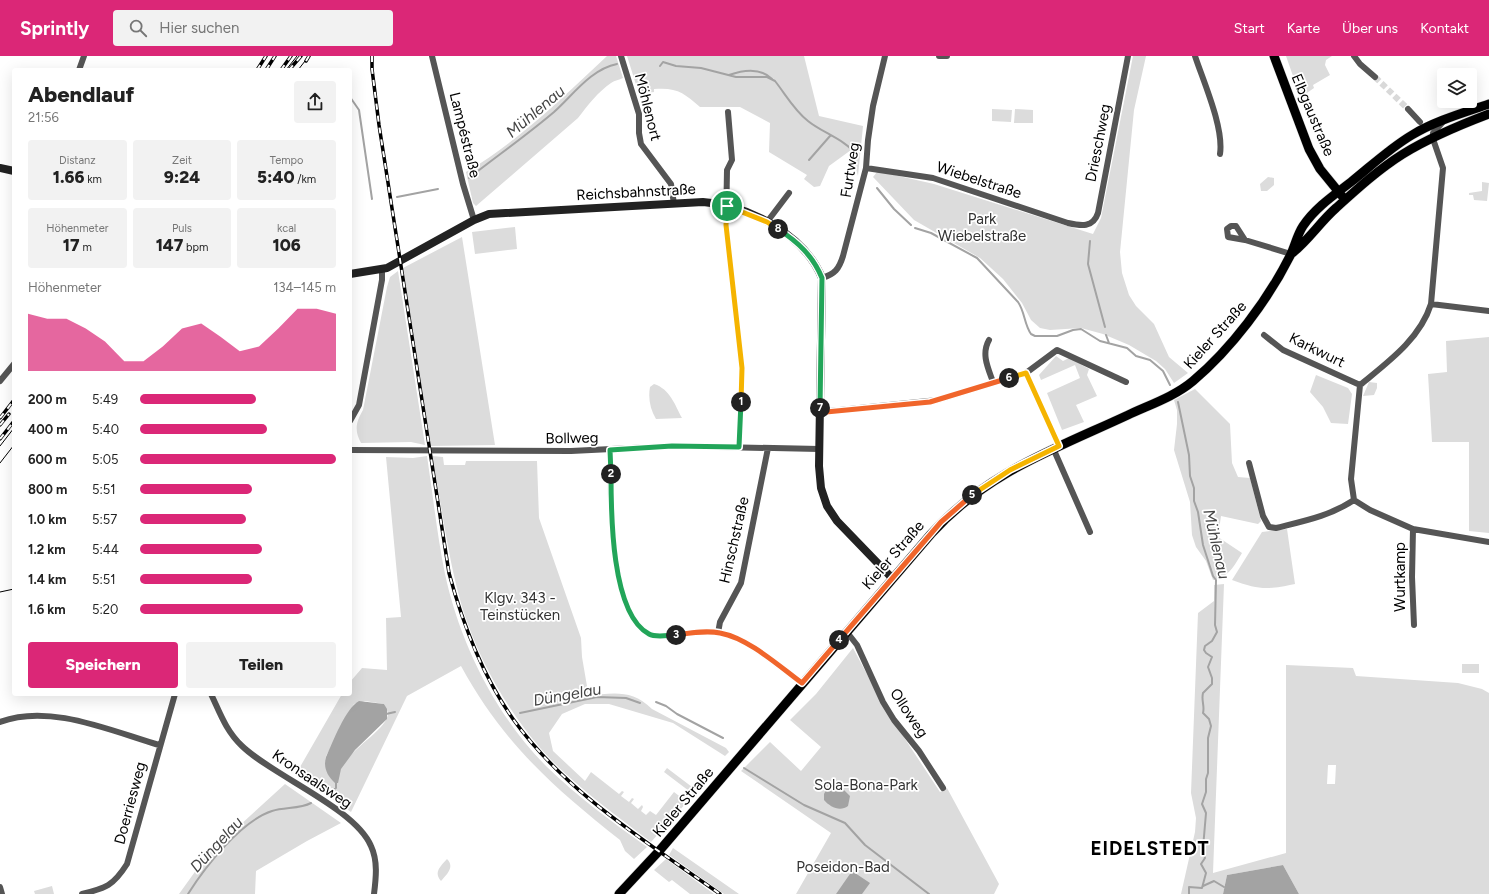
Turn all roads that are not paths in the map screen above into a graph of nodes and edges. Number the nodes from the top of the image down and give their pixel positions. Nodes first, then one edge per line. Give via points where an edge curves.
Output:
1 (84, 56) edge
2 (432, 56) edge
3 (621, 56) edge
4 (885, 56) edge
5 (940, 56) edge
6 (947, 56) edge
7 (1128, 56) edge
8 (1195, 56) edge
9 (1274, 56) edge
10 (1354, 56) edge
11 (80, 68) edge
12 (1375, 77) tunnel mouth
13 (1489, 104) edge
14 (1408, 109) tunnel mouth
15 (728, 112) dead end
16 (1489, 114) edge
17 (1446, 120) junction
18 (1420, 122) dead end
19 (1434, 139) junction
20 (1220, 154) dead end
21 (0, 168) edge
22 (866, 168) junction
23 (12, 171) edge
24 (1338, 191) junction
25 (789, 193) dead end
26 (1345, 200) junction
27 (674, 204) junction
28 (727, 206) junction
29 (474, 220) junction
30 (767, 222) junction
31 (1082, 226) joint
32 (1245, 240) dead end
33 (1291, 254) junction
34 (382, 270) junction
35 (352, 274) edge
36 (822, 278) junction
37 (1431, 304) junction
38 (1489, 311) edge
39 (1264, 335) dead end
40 (989, 340) dead end
41 (12, 366) edge
42 (1026, 373) junction
43 (0, 381) edge
44 (993, 382) junction
45 (1126, 382) dead end
46 (1360, 385) junction
47 (820, 412) junction
48 (352, 417) edge
49 (739, 447) junction
50 (1056, 447) junction
51 (768, 448) junction
52 (819, 449) junction
53 (352, 450) edge
54 (610, 450) junction
55 (1249, 463) dead end
56 (1354, 500) junction
57 (1413, 529) junction
58 (1090, 532) dead end
59 (1489, 542) edge
60 (892, 578) junction
61 (1414, 625) dead end
62 (846, 631) junction
63 (718, 633) junction
64 (802, 683) junction
65 (174, 696) edge
66 (212, 696) edge
67 (0, 722) edge
68 (159, 745) junction
69 (943, 788) dead end
70 (0, 887) edge
71 (2, 894) edge
72 (82, 894) edge
73 (374, 894) edge
74 (619, 894) edge

1 - 11 street
2 - 29 street, Lampéstraße
3 - 27 street, Möhlenort via 639,114 641,144 671,184
4 - 22 street, Furtweg via 873,106
5 - 6 street
7 - 31 street, Drieschweg via 1098,213 1092,223
8 - 20 street via 1220,131
9 - 24 main road, Elbgaustraße via 1309,149 1320,169
10 - 12 street
13 - 17 main road, Kieler Straße
14 - 18 street
15 - 28 street via 732,160 728,170
16 - 19 main road, Kieler Straße
17 - 19 street via 1434,131
17 - 24 main road, Kieler Straße via 1410,136
19 - 26 main road, Kieler Straße via 1393,161
19 - 37 street via 1443,168
21 - 23 street
22 - 31 street, Wiebelstraße via 933,178
22 - 36 street, Furtweg via 841,262 833,273
24 - 26 main road, Elbgaustraße
24 - 33 main road, Kieler Straße via 1303,225
25 - 30 street
26 - 33 main road, Kieler Straße
27 - 28 street, Reichsbahnstraße via 703,202
27 - 29 street, Reichsbahnstraße via 489,214
28 - 30 street, Reichsbahnstraße
28 - 49 street via 726,225 742,368
29 - 34 street, Reichsbahnstraße
30 - 36 street, Reichsbahnstraße via 806,250 817,265
32 - 33 street
33 - 50 main road, Kieler Straße via 1247,323 1192,382 1170,395
34 - 35 street, Reichsbahnstraße
34 - 48 street via 360,401
36 - 47 street, Reichsbahnstraße
37 - 38 street
37 - 46 street via 1423,324 1411,340
39 - 46 street, Karkwurt via 1282,350
40 - 44 street via 985,356
41 - 43 street
42 - 44 street
42 - 45 street via 1057,350
42 - 50 street
44 - 47 street via 930,402
46 - 56 street via 1351,479
47 - 52 street, Reichsbahnstraße
49 - 51 street, Bollweg
49 - 54 street, Bollweg via 672,446
50 - 58 street
50 - 60 main road, Kieler Straße via 992,481 964,500
51 - 52 street, Bollweg
51 - 63 street, Hinschstraße via 741,583 720,622
52 - 60 street, Reichsbahnstraße via 821,488 827,506 842,527
53 - 54 street, Bollweg
54 - 63 street via 614,544 619,578 628,607 643,630 650,635
55 - 56 street via 1263,516 1269,527 1276,528 1318,518 1341,509
56 - 57 street
57 - 59 street
57 - 61 street, Wurtkamp
60 - 62 main road, Kieler Straße
62 - 64 main road, Kieler Straße
62 - 69 street, Olloweg via 857,645 890,714 919,751
63 - 64 street via 737,638
64 - 74 main road, Kieler Straße
65 - 68 street, Doerriesweg
66 - 73 street, Kronsaalsweg via 231,734 243,747 362,831 374,856
67 - 68 street via 10,718 50,716 75,720
68 - 72 street, Doerriesweg via 127,864 106,888
70 - 71 street

